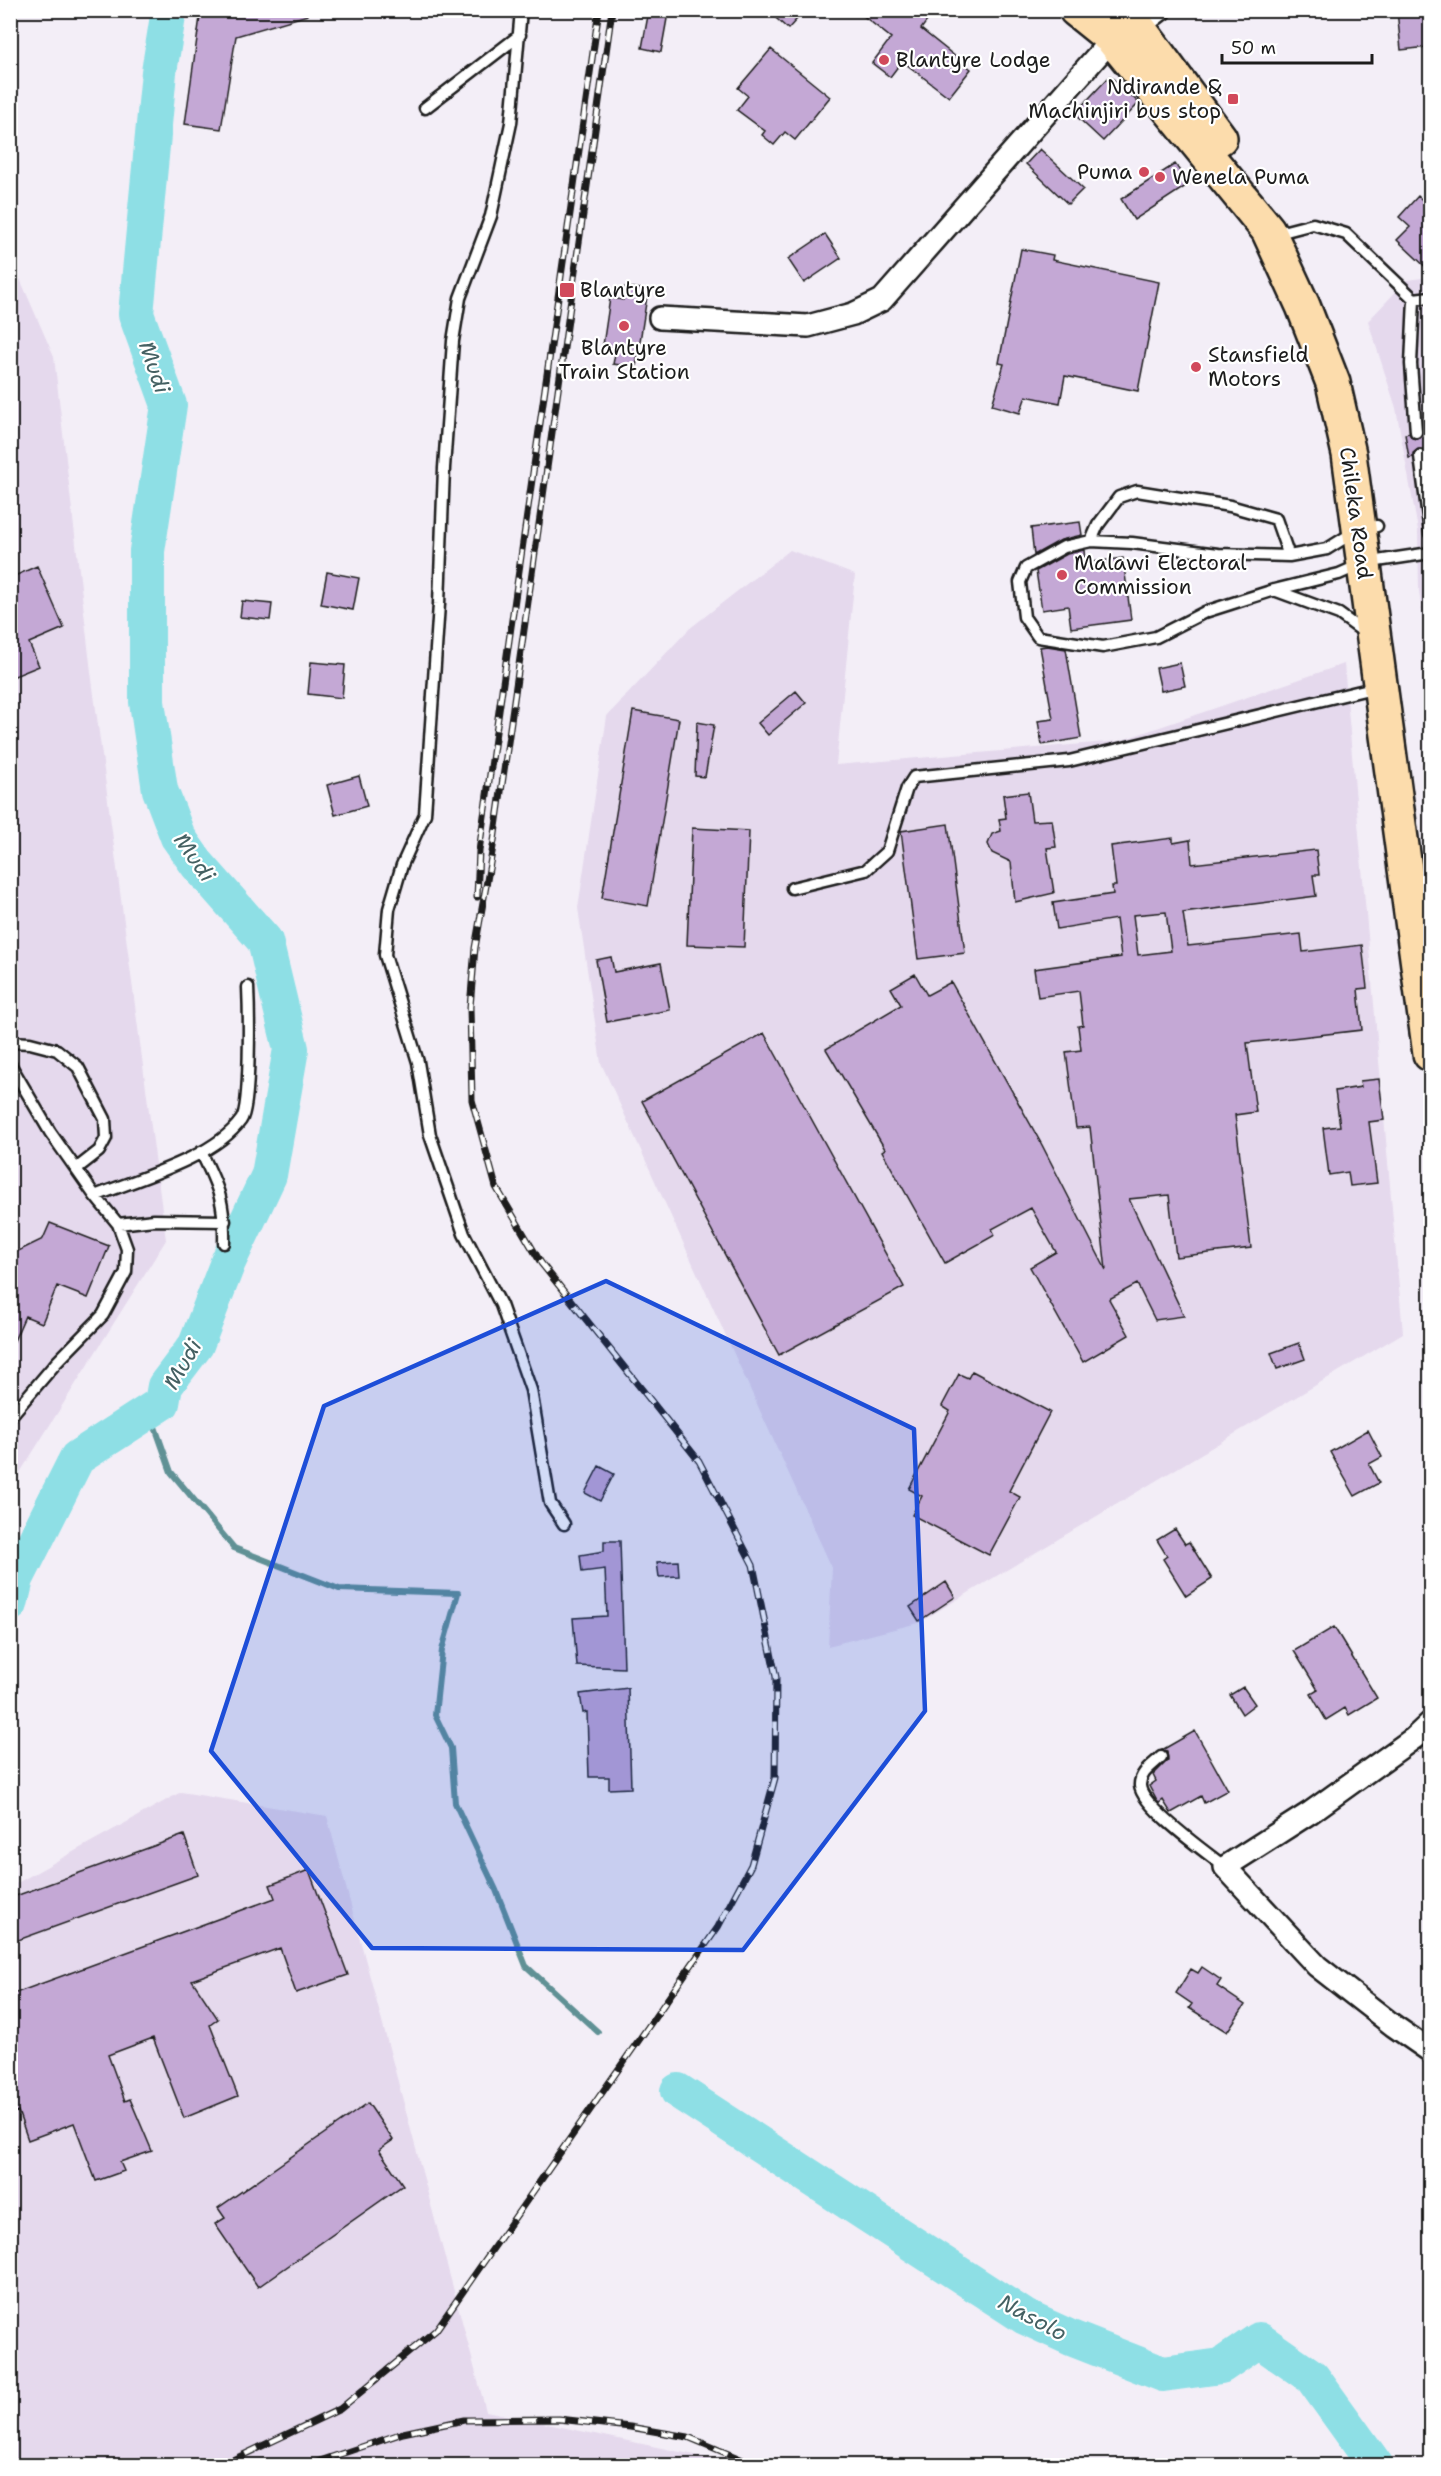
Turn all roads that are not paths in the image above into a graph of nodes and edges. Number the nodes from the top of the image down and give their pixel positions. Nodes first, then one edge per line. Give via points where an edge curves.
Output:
1 (521, 10) edge
2 (1076, 10) edge
3 (1132, 22) edge
4 (520, 35) junction
5 (425, 108) dead end
6 (1277, 230) junction
7 (1431, 297) edge
8 (1414, 299) junction
9 (660, 318) dead end
10 (1416, 432) dead end
11 (1420, 456) dead end
12 (1368, 527) junction
13 (1431, 533) edge
14 (1091, 542) junction
15 (1431, 553) edge
16 (1289, 556) junction
17 (1373, 561) junction
18 (1274, 590) junction
19 (1375, 641) junction
20 (1380, 687) junction
21 (792, 888) dead end
22 (1431, 928) edge
23 (248, 987) dead end
24 (10, 1042) edge
25 (1431, 1054) edge
26 (10, 1064) edge
27 (201, 1152) junction
28 (76, 1169) junction
29 (95, 1196) junction
30 (225, 1221) junction
31 (118, 1224) junction
32 (224, 1243) dead end
33 (10, 1417) edge
34 (564, 1524) dead end
35 (1431, 1723) edge
36 (1161, 1757) dead end
37 (1225, 1868) junction
38 (1431, 2051) edge

1 - 4 lane
2 - 3 highway, Chileka Road
3 - 6 highway, Chileka Road
3 - 9 street via 882,300 853,314 808,326
4 - 5 lane
4 - 34 lane via 509,134 491,216 460,298 453,341 425,814 402,865 389,909 386,955 418,1062 430,1135 464,1234 501,1305 531,1390 550,1503
6 - 8 lane via 1313,224 1346,234
6 - 12 highway, Chileka Road via 1333,382
7 - 8 lane
8 - 10 lane via 1411,364
11 - 13 lane
12 - 16 lane via 1327,549
12 - 17 highway, Chileka Road
14 - 16 lane via 1218,554
14 - 16 lane via 1098,525 1119,497 1137,491 1230,506 1276,519
14 - 18 lane via 1064,547 1026,568 1020,582 1024,617 1038,637 1103,647 1128,643 1156,637 1205,612
15 - 17 lane
17 - 18 lane
17 - 19 highway, Chileka Road
17 - 22 highway
18 - 19 lane via 1339,614
19 - 20 highway, Chileka Road
20 - 21 lane via 1070,760 914,777 887,851 866,870
20 - 25 highway, Chileka Road
23 - 27 lane via 243,1119
24 - 28 lane via 57,1050 78,1067 105,1119 106,1138 99,1151
26 - 28 lane
27 - 29 lane
27 - 30 lane via 219,1188
28 - 29 lane
29 - 31 lane
30 - 31 lane
30 - 32 lane
31 - 33 lane via 127,1249 126,1272 103,1315
35 - 37 street via 1311,1812
36 - 37 lane via 1144,1773 1140,1785 1143,1795
37 - 38 street via 1317,1966

